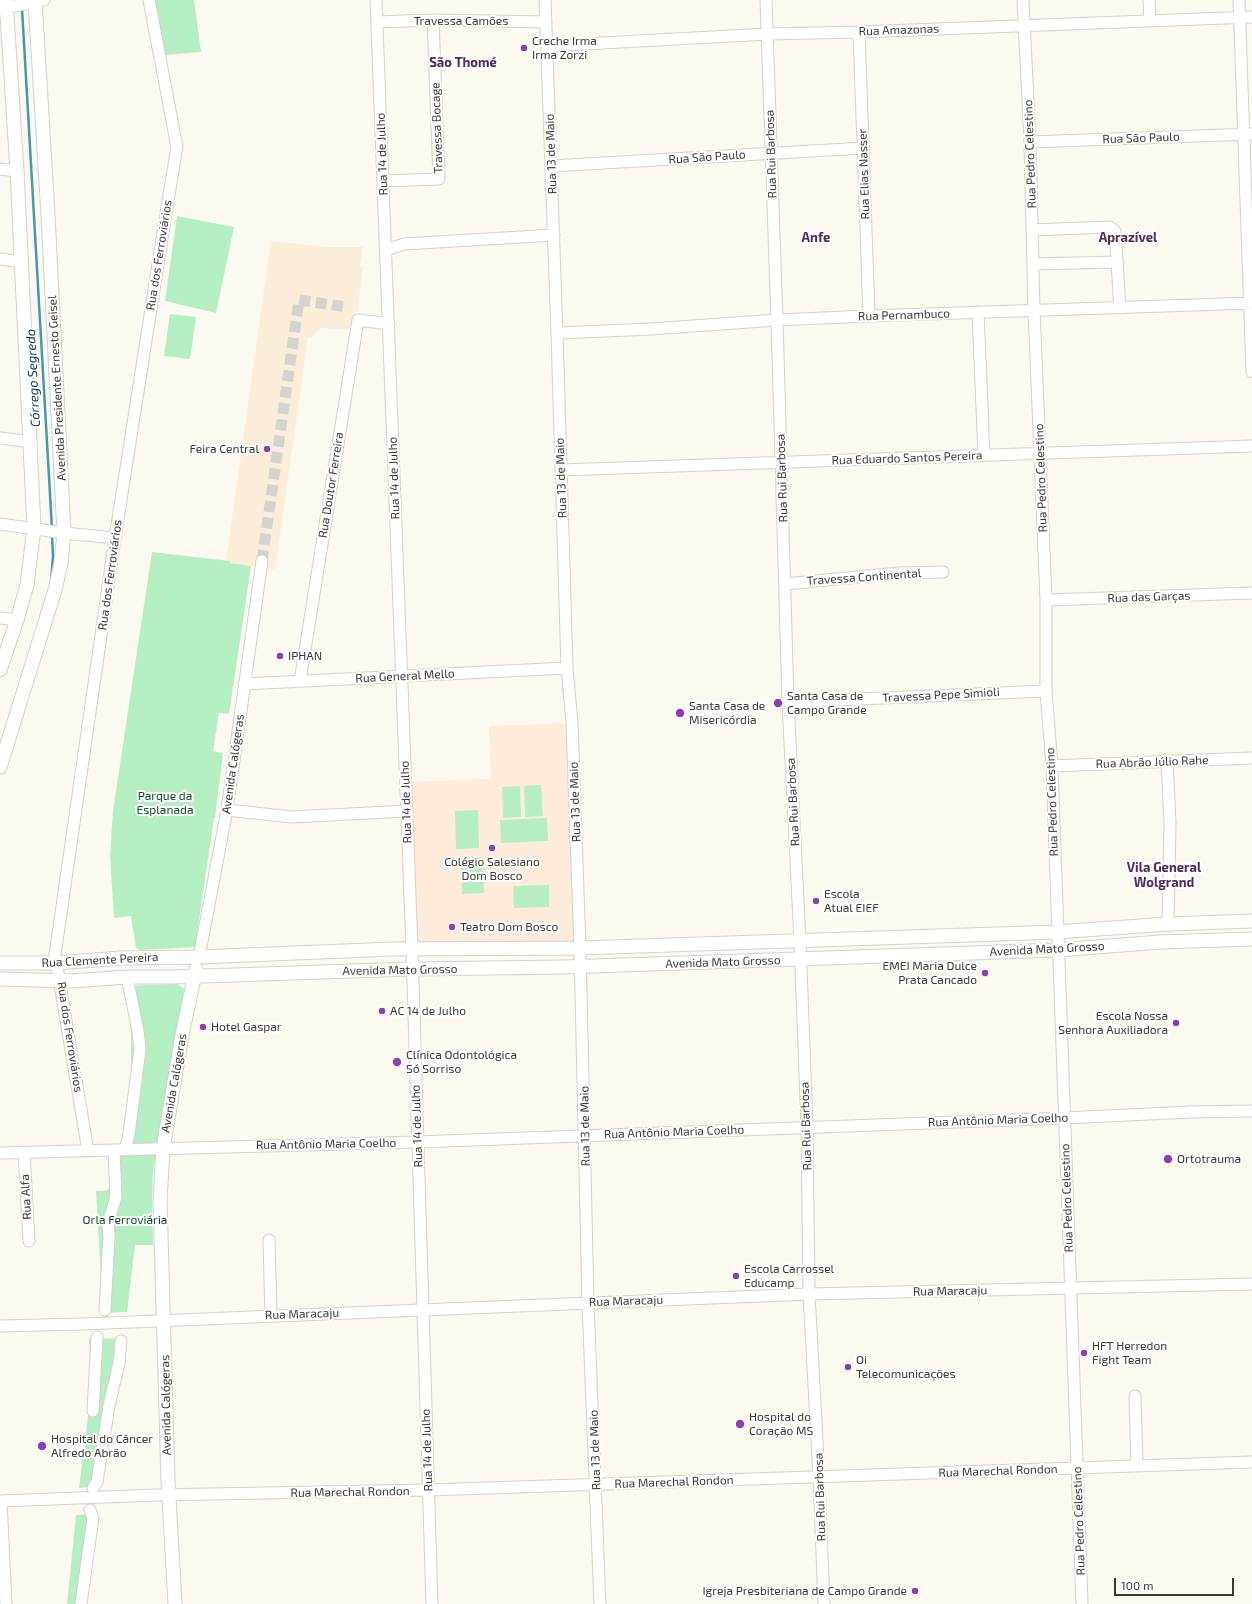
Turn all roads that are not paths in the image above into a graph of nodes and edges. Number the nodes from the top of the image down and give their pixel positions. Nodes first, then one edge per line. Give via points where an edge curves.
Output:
1 (149, 0) edge
2 (376, 0) edge
3 (545, 0) edge
4 (766, 0) edge
5 (1023, 0) edge
6 (1149, 0) edge
7 (1239, 0) edge
8 (36, 1) edge
9 (5, 7) edge
10 (1239, 17) junction
11 (1252, 17) edge
12 (433, 20) junction
13 (1150, 21) junction
14 (377, 22) junction
15 (546, 22) junction
16 (1024, 25) junction
17 (860, 32) junction
18 (767, 34) junction
19 (547, 46) junction
20 (1248, 135) edge
21 (1030, 142) junction
22 (864, 148) junction
23 (772, 152) junction
24 (551, 166) junction
25 (0, 169) edge
26 (17, 172) junction
27 (383, 181) junction
28 (1032, 230) junction
29 (554, 235) junction
30 (386, 250) junction
31 (0, 259) edge
32 (21, 262) junction
33 (1118, 262) junction
34 (1033, 264) junction
35 (1250, 303) edge
36 (1120, 308) junction
37 (1034, 310) junction
38 (978, 312) junction
39 (869, 316) junction
40 (777, 320) junction
41 (389, 324) junction
42 (557, 332) junction
43 (1252, 372) edge
44 (0, 438) edge
45 (31, 442) junction
46 (1252, 446) edge
47 (1040, 453) junction
48 (984, 455) junction
49 (781, 462) junction
50 (561, 470) junction
51 (0, 524) edge
52 (35, 528) junction
53 (64, 533) junction
54 (115, 538) junction
55 (261, 564) tunnel mouth
56 (943, 572) dead end
57 (785, 584) junction
58 (1252, 593) edge
59 (1046, 600) junction
60 (0, 618) edge
61 (17, 620) junction
62 (567, 668) junction
63 (0, 670) edge
64 (402, 676) junction
65 (300, 681) junction
66 (244, 684) junction
67 (1046, 691) junction
68 (788, 702) junction
69 (1252, 758) edge
70 (1167, 761) junction
71 (1052, 766) junction
72 (0, 767) edge
73 (227, 810) junction
74 (407, 811) junction
75 (1252, 921) edge
76 (1168, 924) junction
77 (1057, 932) junction
78 (1252, 939) edge
79 (800, 940) junction
80 (1160, 942) junction
81 (580, 948) junction
82 (412, 949) junction
83 (1058, 950) junction
84 (199, 957) junction
85 (800, 959) junction
86 (0, 963) edge
87 (56, 963) junction
88 (581, 967) junction
89 (412, 969) junction
90 (195, 975) junction
91 (127, 977) junction
92 (0, 978) edge
93 (60, 980) junction
94 (1252, 1111) edge
95 (1064, 1118) junction
96 (807, 1127) junction
97 (585, 1136) junction
98 (418, 1142) junction
99 (163, 1148) junction
100 (114, 1150) junction
101 (126, 1150) junction
102 (88, 1151) junction
103 (24, 1152) junction
104 (0, 1153) edge
105 (269, 1240) dead end
106 (29, 1242) dead end
107 (1252, 1284) edge
108 (1070, 1288) junction
109 (809, 1294) junction
110 (588, 1303) junction
111 (105, 1310) dead end
112 (423, 1310) junction
113 (272, 1316) junction
114 (164, 1320) junction
115 (0, 1326) edge
116 (97, 1337) dead end
117 (121, 1341) dead end
118 (1135, 1396) dead end
119 (93, 1411) dead end
120 (1252, 1462) edge
121 (1137, 1466) junction
122 (1077, 1468) junction
123 (819, 1477) junction
124 (596, 1485) junction
125 (93, 1488) dead end
126 (429, 1490) junction
127 (169, 1495) junction
128 (1, 1501) edge
129 (90, 1510) dead end
130 (6, 1604) edge
131 (81, 1604) edge
132 (174, 1604) edge
133 (432, 1604) edge
134 (600, 1604) edge
135 (824, 1604) edge
136 (1082, 1604) edge

1 - 54 street, Rua dos Ferroviários via 177,147
2 - 14 street, Rua 14 de Julho
3 - 15 street, Rua 13 de Maio
4 - 18 street, Rua Rui Barbosa
5 - 16 street, Rua Pedro Celestino
6 - 13 street
7 - 10 street
8 - 9 street
8 - 53 main road, Avenida Presidente Ernesto Geisel
9 - 26 main road
10 - 11 street, Rua Amazonas
10 - 13 street, Rua Amazonas
10 - 20 street
12 - 14 street, Travessa Camões
12 - 15 street, Travessa Camões
12 - 27 street, Travessa Bocage via 439,179
13 - 16 street, Rua Amazonas
14 - 27 street, Rua 14 de Julho
15 - 19 street, Rua 13 de Maio
16 - 17 street, Rua Amazonas
16 - 21 street, Rua Pedro Celestino
17 - 18 street, Rua Amazonas
17 - 22 street, Rua Elias Nasser
18 - 19 street, Rua Amazonas
18 - 23 street, Rua Rui Barbosa
19 - 24 street, Rua 13 de Maio
20 - 21 street, Rua São Paulo
20 - 35 street
21 - 28 street, Rua Pedro Celestino
22 - 23 street, Rua São Paulo
22 - 39 street, Rua Elias Nasser
23 - 24 street, Rua São Paulo
23 - 40 street, Rua Rui Barbosa
24 - 29 street, Rua 13 de Maio
25 - 26 street
26 - 32 main road
27 - 30 street, Rua 14 de Julho
28 - 33 street via 1110,227 1115,231
28 - 34 street, Rua Pedro Celestino
29 - 30 street via 404,244
29 - 42 street, Rua 13 de Maio
30 - 41 street, Rua 14 de Julho
31 - 32 street
32 - 45 main road
33 - 34 street
33 - 36 street
34 - 37 street, Rua Pedro Celestino
35 - 36 street, Rua Pernambuco
35 - 43 street
36 - 37 street, Rua Pernambuco
37 - 38 street, Rua Pernambuco
37 - 47 street, Rua Pedro Celestino
38 - 39 street, Rua Pernambuco
38 - 48 street
39 - 40 street, Rua Pernambuco
40 - 42 street, Rua Pernambuco via 651,329
40 - 49 street, Rua Rui Barbosa
41 - 64 street, Rua 14 de Julho
41 - 65 street, Rua Doutor Ferreira via 358,320
42 - 50 street, Rua 13 de Maio
44 - 45 street
45 - 52 main road
46 - 47 street, Rua Eduardo Santos Pereira
47 - 48 street, Rua Eduardo Santos Pereira
47 - 59 street, Rua Pedro Celestino
48 - 49 street, Rua Eduardo Santos Pereira
49 - 50 street, Rua Eduardo Santos Pereira
49 - 57 street, Rua Rui Barbosa
50 - 62 street, Rua 13 de Maio
51 - 52 street
52 - 53 street
52 - 61 main road via 27,585
53 - 54 street
53 - 72 main road, Avenida Presidente Ernesto Geisel via 55,590
54 - 87 street, Rua dos Ferroviários via 56,947
55 - 66 street, Avenida Calógeras
56 - 57 street, Travessa Continental via 899,573
57 - 68 street, Rua Rui Barbosa
58 - 59 street, Rua das Garças
59 - 67 street, Rua Pedro Celestino
60 - 61 street
61 - 63 main road
62 - 64 street, Rua General Mello
62 - 81 street, Rua 13 de Maio via 572,723
64 - 65 street, Rua General Mello
64 - 74 street, Rua 14 de Julho
65 - 66 street, Rua General Mello
66 - 73 street, Avenida Calógeras
67 - 68 street, Travessa Pepe Simioli
67 - 71 street, Rua Pedro Celestino
68 - 79 street, Rua Rui Barbosa
69 - 70 street, Rua Abrão Júlio Rahe
70 - 71 street, Rua Abrão Júlio Rahe
70 - 76 street via 1170,823
71 - 77 street, Rua Pedro Celestino
73 - 74 street via 292,817
73 - 84 street, Avenida Calógeras
74 - 82 street, Rua 14 de Julho
75 - 76 main road, Avenida Mato Grosso
76 - 77 main road, Avenida Mato Grosso
76 - 80 main road via 1168,932
77 - 79 main road, Avenida Mato Grosso
77 - 83 street, Rua Pedro Celestino
78 - 80 main road, Avenida Mato Grosso
79 - 81 main road, Avenida Mato Grosso
79 - 85 street, Rua Rui Barbosa
80 - 83 main road, Avenida Mato Grosso
81 - 82 main road, Avenida Mato Grosso
81 - 88 street, Rua 13 de Maio
82 - 84 main road, Avenida Mato Grosso
82 - 89 street, Rua 14 de Julho
83 - 85 main road, Avenida Mato Grosso
83 - 95 street, Rua Pedro Celestino
84 - 87 main road, Rua Clemente Pereira via 125,957
84 - 90 main road, Avenida Calógeras
85 - 88 main road, Avenida Mato Grosso
85 - 96 street, Rua Rui Barbosa
86 - 87 main road, Rua Clemente Pereira
87 - 93 street, Rua dos Ferroviários
88 - 89 main road, Avenida Mato Grosso
88 - 97 street, Rua 13 de Maio
89 - 90 main road, Avenida Mato Grosso
89 - 98 street, Rua 14 de Julho
90 - 91 main road, Rua Clemente Pereira
90 - 99 main road, Avenida Calógeras
91 - 93 main road, Rua Clemente Pereira
91 - 101 street via 140,1049
92 - 93 main road, Rua Clemente Pereira
93 - 102 street, Rua dos Ferroviários
94 - 95 street, Rua Antônio Maria Coelho
95 - 96 street, Rua Antônio Maria Coelho
95 - 108 street, Rua Pedro Celestino
96 - 97 street, Rua Antônio Maria Coelho
96 - 109 street, Rua Rui Barbosa
97 - 98 street, Rua Antônio Maria Coelho
97 - 110 street, Rua 13 de Maio
98 - 99 street, Rua Antônio Maria Coelho
98 - 112 street, Rua 14 de Julho
99 - 101 street, Rua Antônio Maria Coelho
99 - 114 main road, Avenida Calógeras via 160,1200
100 - 101 street, Rua Antônio Maria Coelho
100 - 102 street, Rua Antônio Maria Coelho
100 - 111 street via 116,1197 108,1223
102 - 103 street, Rua Antônio Maria Coelho
103 - 104 street, Rua Antônio Maria Coelho
103 - 106 street, Rua Alfa
105 - 113 street
107 - 108 street, Rua Maracaju
108 - 109 street, Rua Maracaju
108 - 122 street, Rua Pedro Celestino
109 - 110 street, Rua Maracaju
109 - 123 street, Rua Rui Barbosa
110 - 112 street, Rua Maracaju
110 - 124 street, Rua 13 de Maio
112 - 113 street, Rua Maracaju
112 - 126 street, Rua 14 de Julho
113 - 114 street, Rua Maracaju
114 - 115 street, Rua Maracaju
114 - 127 main road, Avenida Calógeras
116 - 119 street
117 - 125 street via 97,1482
118 - 121 street
120 - 121 street, Rua Marechal Rondon
121 - 122 street, Rua Marechal Rondon
122 - 123 street, Rua Marechal Rondon
122 - 136 street, Rua Pedro Celestino
123 - 124 street, Rua Marechal Rondon
123 - 135 street, Rua Rui Barbosa
124 - 126 street, Rua Marechal Rondon
124 - 134 street, Rua 13 de Maio
126 - 127 street, Rua Marechal Rondon
126 - 133 street, Rua 14 de Julho
127 - 128 street, Rua Marechal Rondon
127 - 132 main road, Avenida Calógeras
128 - 130 street
129 - 131 street via 92,1518

